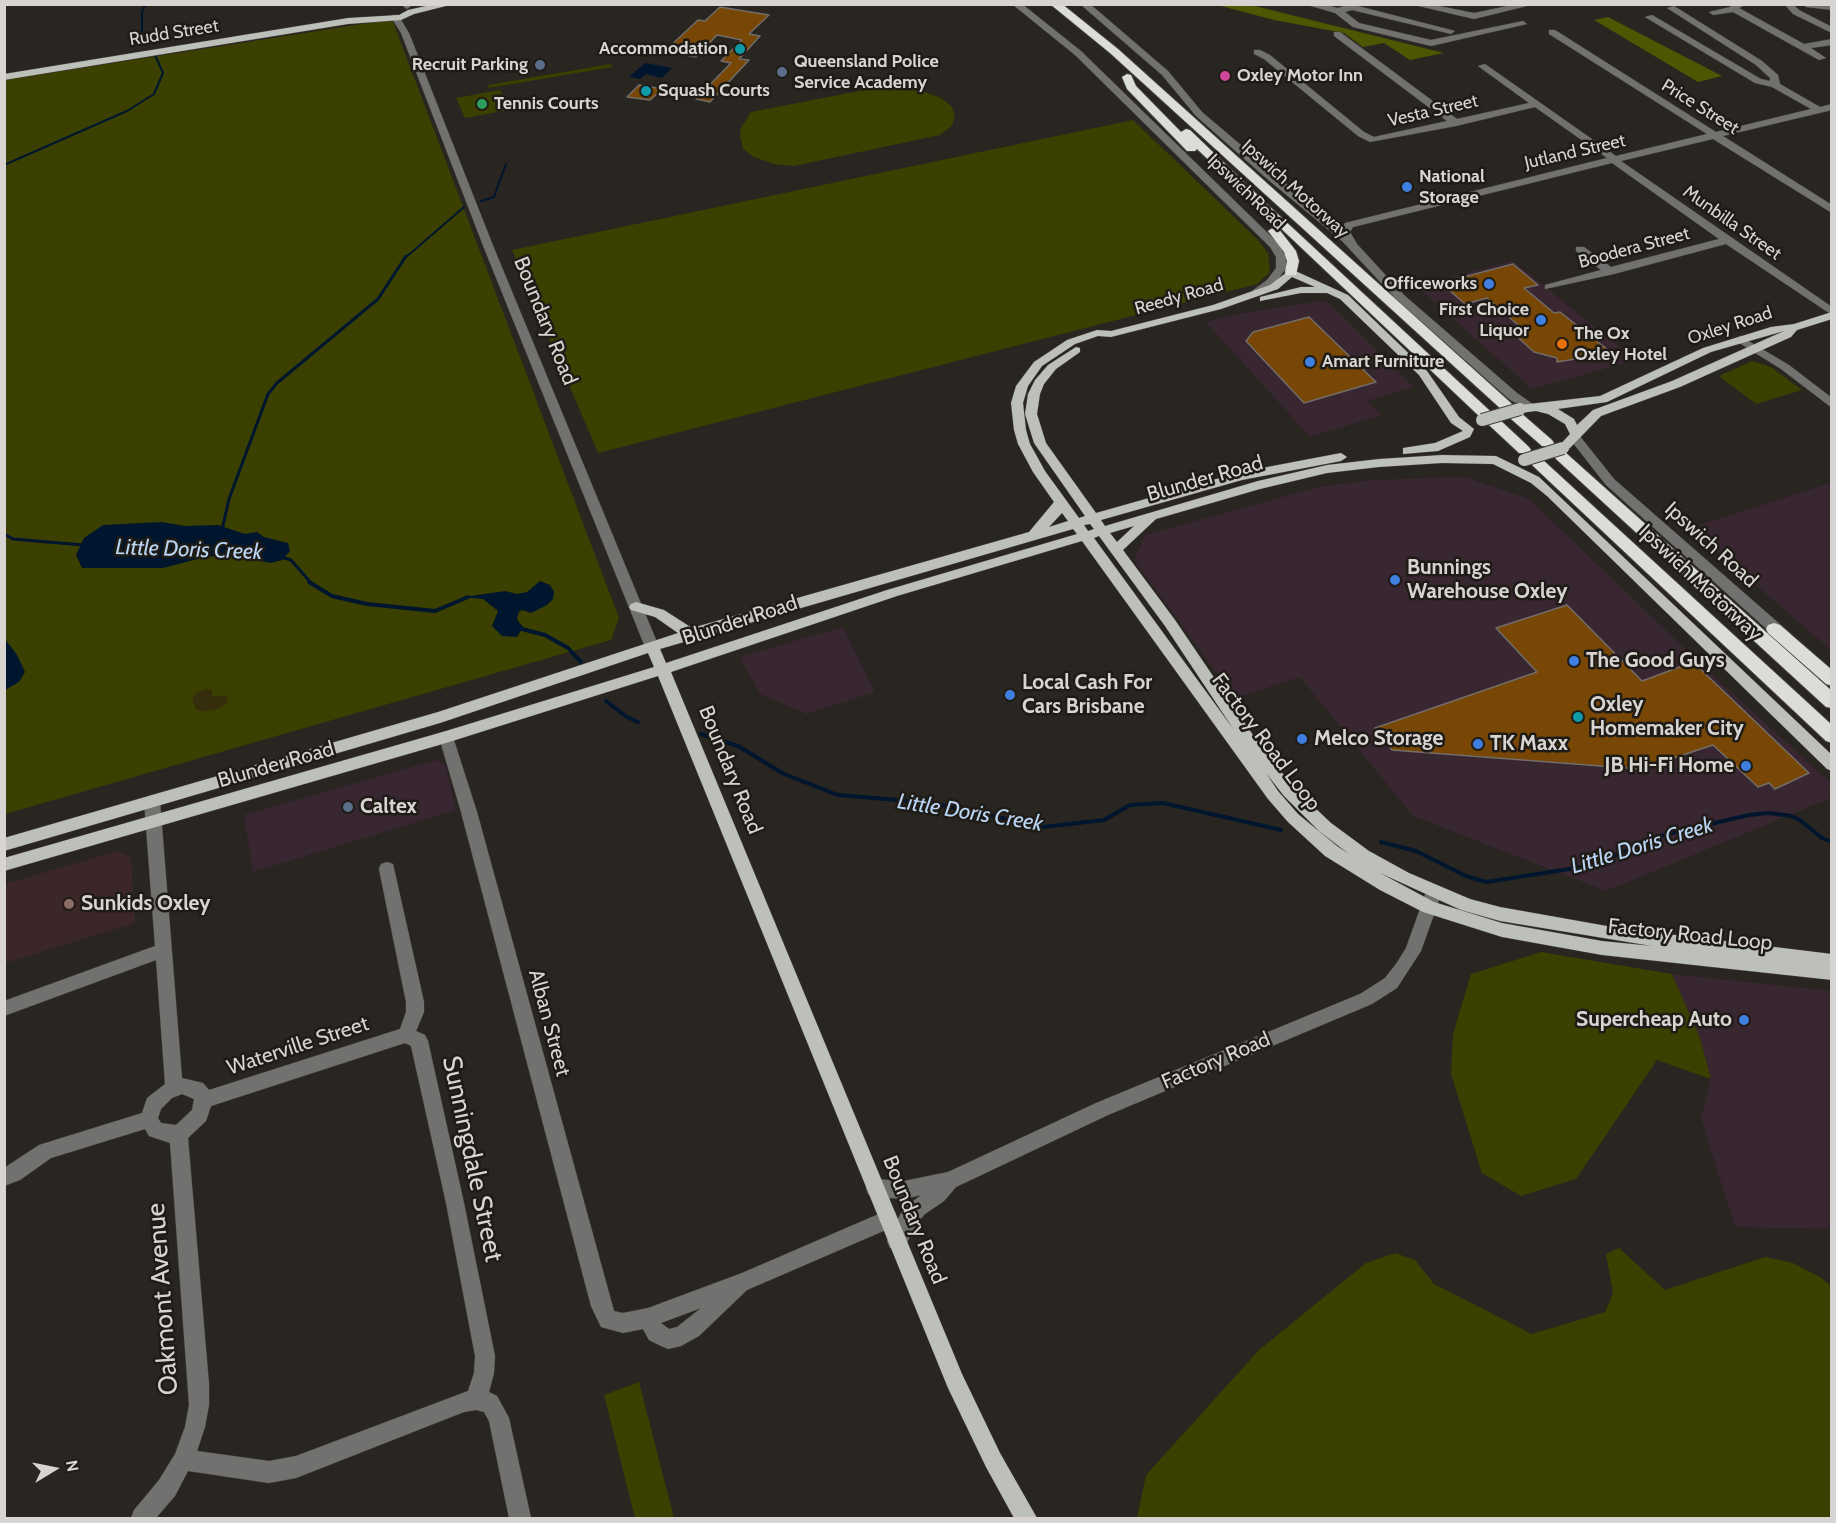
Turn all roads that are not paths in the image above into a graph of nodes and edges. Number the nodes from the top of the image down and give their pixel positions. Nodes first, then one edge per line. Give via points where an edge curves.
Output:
1 (438, 4) edge
2 (450, 4) edge
3 (1016, 4) edge
4 (1055, 4) edge
5 (1066, 4) edge
6 (1084, 4) edge
7 (1308, 4) edge
8 (1414, 4) edge
9 (1531, 4) edge
10 (1743, 4) edge
11 (1788, 4) edge
12 (1806, 4) edge
13 (1043, 5) edge
14 (1351, 6) edge
15 (1671, 8) dead end
16 (1832, 8) edge
17 (408, 9) edge
18 (1734, 9) junction
19 (1338, 11) junction
20 (1713, 12) dead end
21 (391, 15) junction
22 (1649, 17) dead end
23 (1523, 24) dead end
24 (1086, 28) junction
25 (1506, 28) junction
26 (1451, 31) dead end
27 (1832, 31) edge
28 (1552, 32) dead end
29 (405, 33) junction
30 (1337, 34) dead end
31 (1517, 35) dead end
32 (1832, 42) edge
33 (1803, 47) junction
34 (1257, 52) dead end
35 (1822, 58) dead end
36 (1759, 63) junction
37 (1482, 66) dead end
38 (1746, 66) dead end
39 (1161, 70) junction
40 (4, 77) edge
41 (1127, 77) junction
42 (1774, 85) junction
43 (1197, 101) dead end
44 (1538, 104) junction
45 (1832, 107) edge
46 (1817, 111) junction
47 (1827, 119) dead end
48 (1456, 123) junction
49 (1714, 136) junction
50 (1614, 160) junction
51 (1277, 199) junction
52 (1832, 210) edge
53 (1728, 240) junction
54 (1352, 244) junction
55 (1580, 249) dead end
56 (1286, 269) junction
57 (1610, 272) junction
58 (1549, 287) dead end
59 (1400, 297) junction
60 (1216, 307) junction
61 (1352, 307) junction
62 (1832, 314) edge
63 (1795, 327) junction
64 (1111, 334) junction
65 (1740, 339) junction
66 (1755, 348) junction
67 (1832, 404) edge
68 (1523, 409) junction
69 (1487, 418) junction
70 (1467, 432) junction
71 (1576, 435) junction
72 (1547, 444) dead end
73 (1562, 452) junction
74 (1529, 458) junction
75 (1496, 460) junction
76 (1061, 501) junction
77 (1154, 515) junction
78 (1093, 518) junction
79 (1077, 523) junction
80 (1103, 531) junction
81 (1086, 536) junction
82 (1032, 537) junction
83 (1117, 549) junction
84 (636, 607) junction
85 (1774, 629) junction
86 (690, 634) junction
87 (652, 647) junction
88 (662, 669) junction
89 (1832, 672) edge
90 (1832, 680) edge
91 (1832, 702) edge
92 (1832, 736) edge
93 (446, 737) junction
94 (1832, 765) edge
95 (152, 801) junction
96 (153, 823) junction
97 (4, 845) edge
98 (4, 865) edge
99 (387, 869) dead end
100 (1431, 900) junction
101 (164, 950) junction
102 (1832, 961) edge
103 (1832, 973) edge
104 (4, 1009) edge
105 (406, 1035) junction
106 (174, 1088) junction
107 (204, 1100) junction
108 (149, 1119) junction
109 (178, 1132) junction
110 (4, 1177) edge
111 (949, 1181) junction
112 (875, 1188) junction
113 (888, 1219) junction
114 (897, 1241) junction
115 (746, 1281) junction
116 (648, 1318) junction
117 (476, 1400) junction
118 (183, 1460) junction
119 (142, 1518) edge
120 (520, 1518) edge
121 (1026, 1518) edge

1 - 17 main road
2 - 17 main road
3 - 56 street, Ipswich Road via 1078,53 1262,234 1279,252
4 - 24 highway, Ipswich Motorway
5 - 24 highway via 1081,17
6 - 39 street, Ipswich Road
7 - 19 street
8 - 9 street via 1474,16
10 - 18 street
11 - 27 street
12 - 16 street
13 - 41 highway, Ipswich Motorway
14 - 19 street
14 - 26 street via 1418,27
15 - 36 street
17 - 21 main road, Rudd Street
17 - 29 street
18 - 20 street
18 - 33 street
19 - 25 street via 1356,25 1431,43
21 - 29 street, Boundary Road
21 - 40 main road, Rudd Street
22 - 42 street via 1758,81
23 - 25 street
24 - 51 highway, Ipswich Motorway
25 - 31 street
28 - 49 street, Price Street
29 - 84 street, Boundary Road
30 - 48 street
32 - 33 street
33 - 35 street
34 - 48 street, Vesta Street via 1369,138
36 - 38 street
36 - 42 street via 1775,77
37 - 44 street, Munbilla Street
39 - 43 street
39 - 54 street, Ipswich Road via 1199,114
41 - 56 highway via 1131,87 1283,240 1292,256
41 - 69 highway, Ipswich Motorway
42 - 46 street
44 - 48 street, Vesta Street
44 - 50 street, Munbilla Street
45 - 46 street, Jutland Street
46 - 47 street
46 - 49 street, Jutland Street
49 - 50 street, Jutland Street
49 - 52 street, Price Street
50 - 53 street, Munbilla Street
50 - 54 street, Jutland Street via 1349,225 1346,236
51 - 59 highway via 1290,203 1317,224
51 - 68 highway, Ipswich Motorway
53 - 57 street, Boodera Street
53 - 62 street, Munbilla Street
54 - 59 street, Ipswich Road
55 - 57 street
56 - 60 main road, Reedy Road via 1276,286
56 - 61 main road via 1336,291
57 - 58 street, Boodera Street
59 - 68 street, Ipswich Road
60 - 61 main road via 1307,290 1331,294
60 - 64 main road, Reedy Road
61 - 70 main road via 1423,373
62 - 63 main road, Oxley Road
63 - 65 main road, Oxley Road
63 - 66 main road, Oxley Road via 1787,335
64 - 76 main road, Reedy Road via 1083,337 1048,355 1033,370 1019,394 1017,417 1024,444
64 - 78 main road, Reedy Road via 1052,366 1039,383 1031,405 1040,443
65 - 66 street
65 - 68 main road, Oxley Road via 1689,358 1603,399
66 - 67 street
66 - 71 main road, Oxley Road via 1597,414
68 - 69 main road, Oxley Road, bridge
68 - 71 main road via 1565,418
68 - 72 highway, Ipswich Motorway
69 - 70 main road, Blunder Road
69 - 74 highway, Ipswich Motorway
70 - 75 main road via 1476,450
70 - 78 main road, Blunder Road via 1431,449 1340,457 1266,470
71 - 73 main road, Oxley Road
71 - 85 street, Ipswich Road via 1610,482
73 - 74 main road, Blunder Road, bridge
73 - 91 highway, Ipswich Motorway
74 - 75 main road, Blunder Road
74 - 92 highway, Ipswich Motorway
75 - 77 main road, Blunder Road via 1404,460 1327,470
75 - 94 main road via 1551,493
76 - 79 main road, Reedy Road
76 - 82 main road
77 - 80 main road, Blunder Road
77 - 83 main road
78 - 79 main road, Blunder Road
78 - 80 main road, Factory Road Loop
79 - 81 main road, Factory Road Loop
79 - 82 main road, Blunder Road
80 - 81 main road, Blunder Road
80 - 83 main road, Factory Road Loop
81 - 88 main road, Blunder Road via 892,593
81 - 100 main road, Factory Road Loop via 1293,818 1340,857 1386,885
82 - 86 main road, Blunder Road
83 - 100 main road, Factory Road Loop via 1251,745 1289,792 1325,827
84 - 86 main road via 659,613
84 - 87 street, Boundary Road
85 - 89 street, Ipswich Road
85 - 90 highway
86 - 87 main road, Blunder Road
87 - 88 main road, Boundary Road
87 - 95 main road, Blunder Road via 440,717
88 - 93 main road, Blunder Road
88 - 112 main road, Boundary Road
93 - 96 main road, Blunder Road
93 - 116 street, Alban Street via 470,812 601,1306 608,1320 623,1323
95 - 96 street
95 - 97 main road, Blunder Road
96 - 98 main road, Blunder Road
96 - 101 street
99 - 105 street via 415,1002
100 - 102 main road, Factory Road Loop via 1640,938
100 - 103 main road, Factory Road Loop via 1502,930 1551,940
100 - 111 street, Factory Road via 1413,951 1391,983 1380,991 1102,1109
101 - 104 street
101 - 106 street
105 - 107 street, Waterville Street
105 - 117 street, Sunningdale Street via 419,1041 485,1356
106 - 107 street via 197,1089
106 - 108 street via 153,1104
107 - 109 street via 200,1115
108 - 109 street via 162,1133
108 - 110 street via 46,1151
109 - 118 street, Oakmont Avenue via 199,1384 195,1427
111 - 112 street, Factory Road via 904,1190
111 - 114 street, Factory Road via 910,1216
112 - 113 main road, Boundary Road
113 - 114 main road, Boundary Road
113 - 115 street
114 - 121 main road, Boundary Road via 970,1414
115 - 116 street
115 - 116 street via 681,1336 668,1339 656,1333
117 - 118 street via 296,1467 269,1472
117 - 120 street via 490,1403 499,1418
118 - 119 street, Oakmont Avenue via 167,1488

